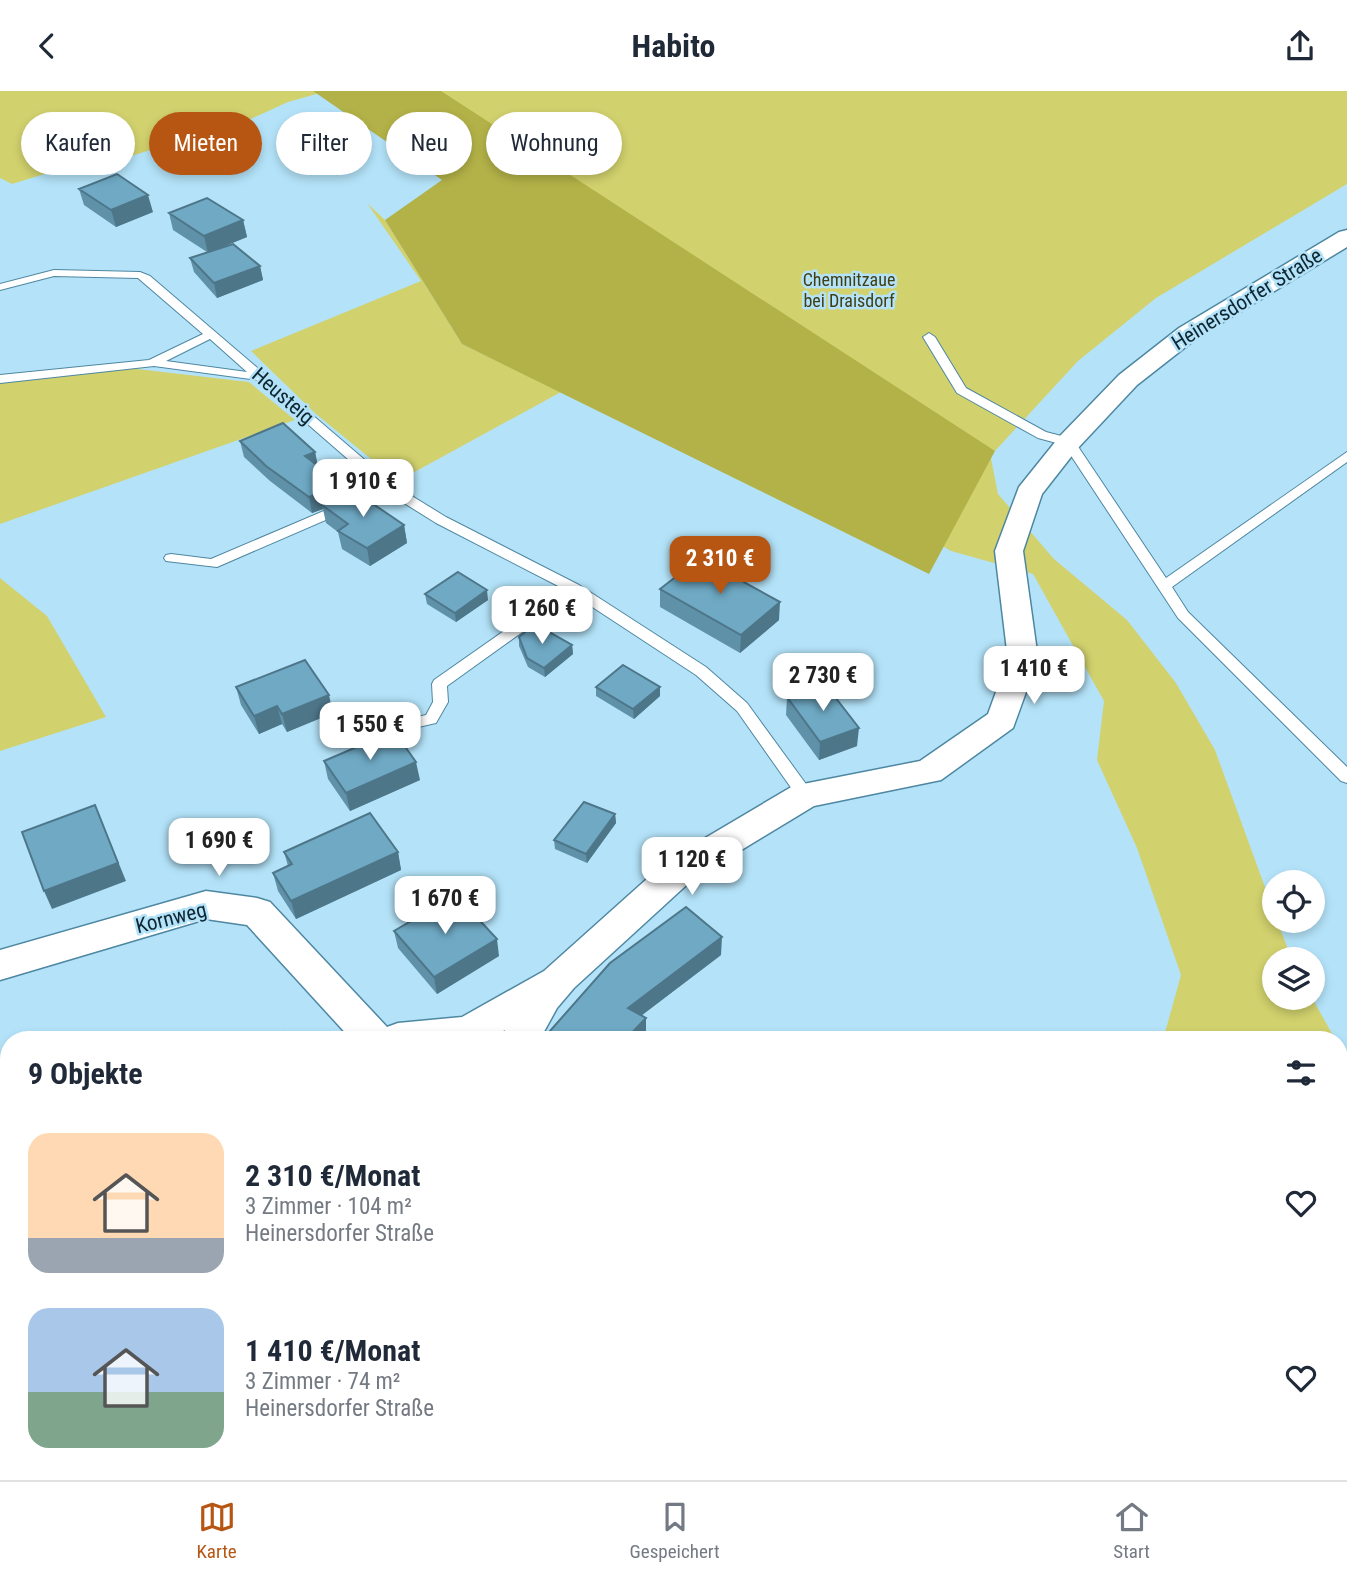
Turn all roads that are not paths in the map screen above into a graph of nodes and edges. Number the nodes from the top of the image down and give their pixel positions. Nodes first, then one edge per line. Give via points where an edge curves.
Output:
1 (1347, 237) edge
2 (0, 287) edge
3 (212, 334) junction
4 (929, 337) dead end
5 (152, 363) junction
6 (261, 377) junction
7 (0, 379) edge
8 (1069, 442) junction
9 (1347, 456) edge
10 (388, 488) junction
11 (171, 558) dead end
12 (1163, 587) junction
13 (574, 588) junction
14 (401, 726) dead end
15 (1347, 777) edge
16 (805, 795) junction
17 (0, 965) edge
18 (548, 987) junction
19 (367, 1031) edge
20 (471, 1031) edge
21 (524, 1031) edge

1 - 8 street, Heinersdorfer Straße via 1188,333 1128,380
2 - 3 lane, Heusteig via 54,273 139,275
3 - 5 lane
3 - 6 lane, Heusteig
4 - 8 lane via 961,390 1042,435
5 - 6 lane
5 - 7 lane
6 - 10 lane, Heusteig
8 - 12 lane
8 - 16 street, Heinersdorfer Straße via 1028,493 1009,551 1023,659 1002,720 929,771
9 - 12 lane
10 - 11 lane via 212,564
10 - 13 lane, Heusteig
12 - 15 lane via 1183,615
13 - 14 lane via 439,684 441,702 431,719
13 - 16 lane, Heusteig via 701,671 742,707
16 - 18 street, Heinersdorfer Straße via 680,870
17 - 19 street, Kornweg via 206,905 257,912
18 - 20 street
18 - 21 street, Heinersdorfer Straße

